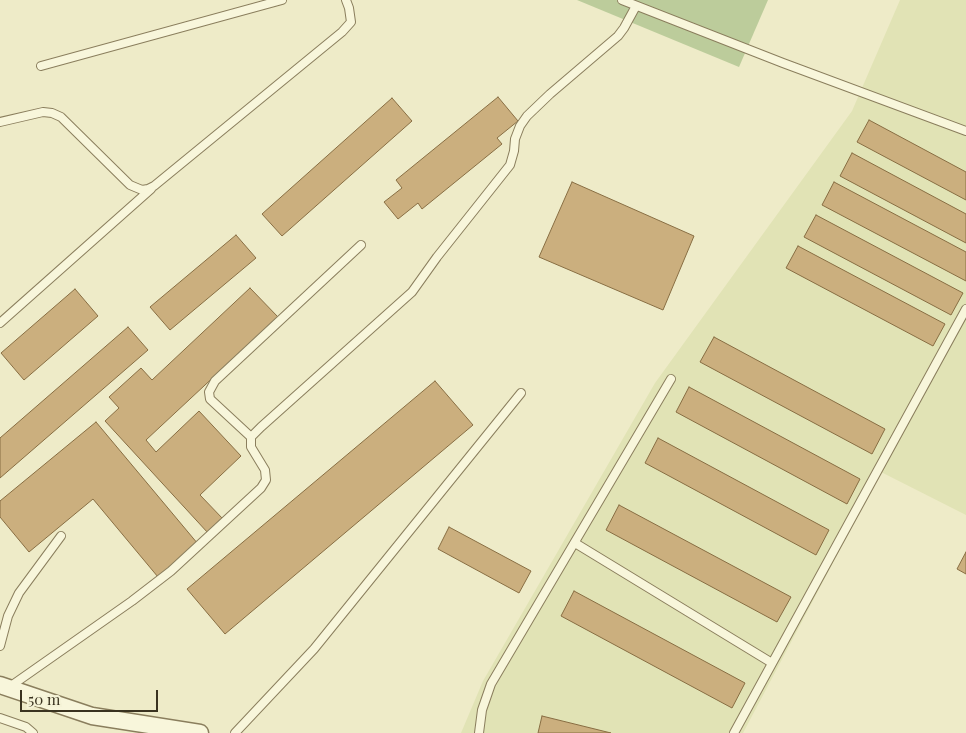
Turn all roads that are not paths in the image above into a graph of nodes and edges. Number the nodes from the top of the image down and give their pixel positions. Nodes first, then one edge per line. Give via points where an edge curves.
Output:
1 (282, 0) edge
2 (346, 0) edge
3 (622, 0) edge
4 (636, 6) junction
5 (41, 66) dead end
6 (0, 122) edge
7 (966, 131) edge
8 (154, 186) junction
9 (361, 244) dead end
10 (966, 309) edge
11 (0, 323) edge
12 (671, 379) dead end
13 (521, 393) dead end
14 (251, 437) junction
15 (62, 536) dead end
16 (574, 543) junction
17 (0, 646) edge
18 (772, 663) junction
19 (4, 686) edge
20 (0, 718) edge
21 (33, 733) edge
22 (200, 733) edge
23 (235, 733) edge
24 (479, 733) edge
25 (734, 733) edge

1 - 5 lane
2 - 8 lane via 351,22 342,32
3 - 4 lane
4 - 7 lane
4 - 14 lane via 618,36 527,116 515,139 510,165 412,292
6 - 8 lane via 43,112 52,113 68,123 130,185 142,190
8 - 11 lane
9 - 14 lane via 215,382 209,392 210,399
10 - 18 lane
12 - 16 lane
13 - 23 lane via 314,648
14 - 19 lane via 251,447 265,470 266,480 260,488 171,571 132,601
15 - 17 lane via 19,592
16 - 18 lane
16 - 24 lane via 491,684 482,710
18 - 25 lane
19 - 22 street via 92,716
20 - 21 lane via 26,727

